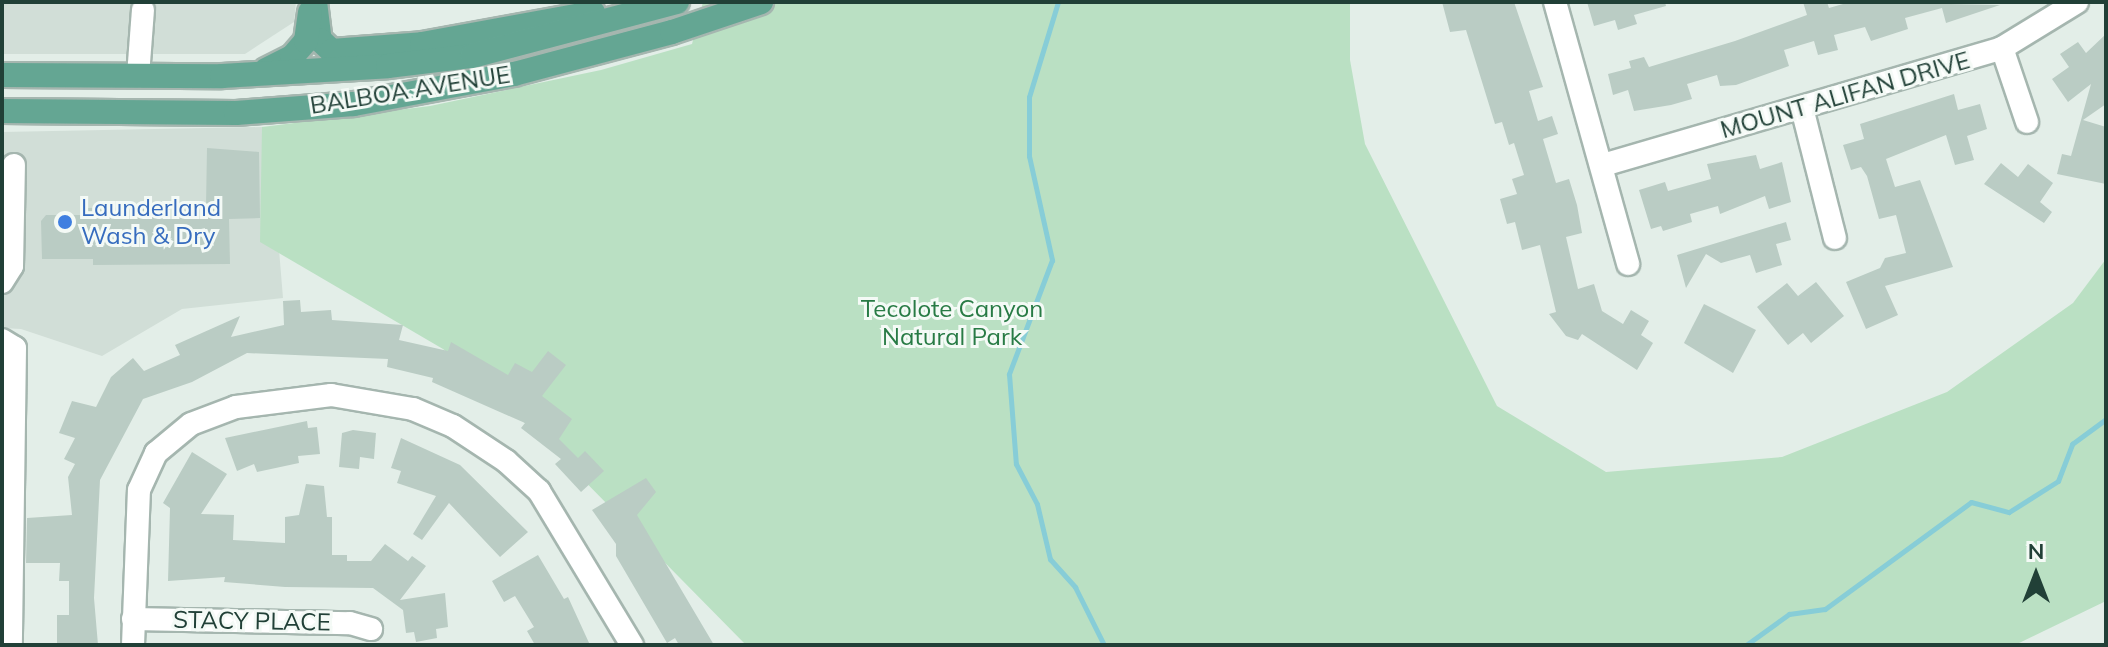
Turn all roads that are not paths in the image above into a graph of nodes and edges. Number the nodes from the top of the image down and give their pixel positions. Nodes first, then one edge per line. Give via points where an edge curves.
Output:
1 (314, 2) edge
2 (676, 2) edge
3 (761, 2) edge
4 (1555, 2) edge
5 (2077, 2) edge
6 (143, 10) dead end
7 (2002, 48) junction
8 (259, 73) junction
9 (2, 75) edge
10 (138, 76) junction
11 (1802, 108) junction
12 (2, 111) edge
13 (2027, 122) dead end
14 (14, 165) dead end
15 (1603, 165) junction
16 (1835, 238) dead end
17 (1628, 264) dead end
18 (2, 282) edge
19 (2, 340) edge
20 (133, 619) junction
21 (371, 629) dead end
22 (11, 645) edge
23 (133, 645) edge
24 (632, 645) edge

1 - 2 main road via 320,40 332,51 422,44 535,20
1 - 8 main road via 306,41 292,57
2 - 8 main road, BALBOA AVENUE via 472,56
3 - 12 main road, BALBOA AVENUE via 514,74 354,104 236,113
4 - 15 street
5 - 7 street, MOUNT ALIFAN DRIVE
6 - 10 street
7 - 11 street, MOUNT ALIFAN DRIVE
7 - 13 street
8 - 10 main road, BALBOA AVENUE
9 - 10 main road, BALBOA AVENUE
11 - 15 street, MOUNT ALIFAN DRIVE
11 - 16 street
14 - 18 street via 12,266
15 - 17 street
19 - 22 street via 15,348
20 - 21 street, STACY PLACE via 350,623
20 - 23 street
20 - 24 street via 139,490 156,453 191,424 236,407 331,395 388,403 453,426 539,491

